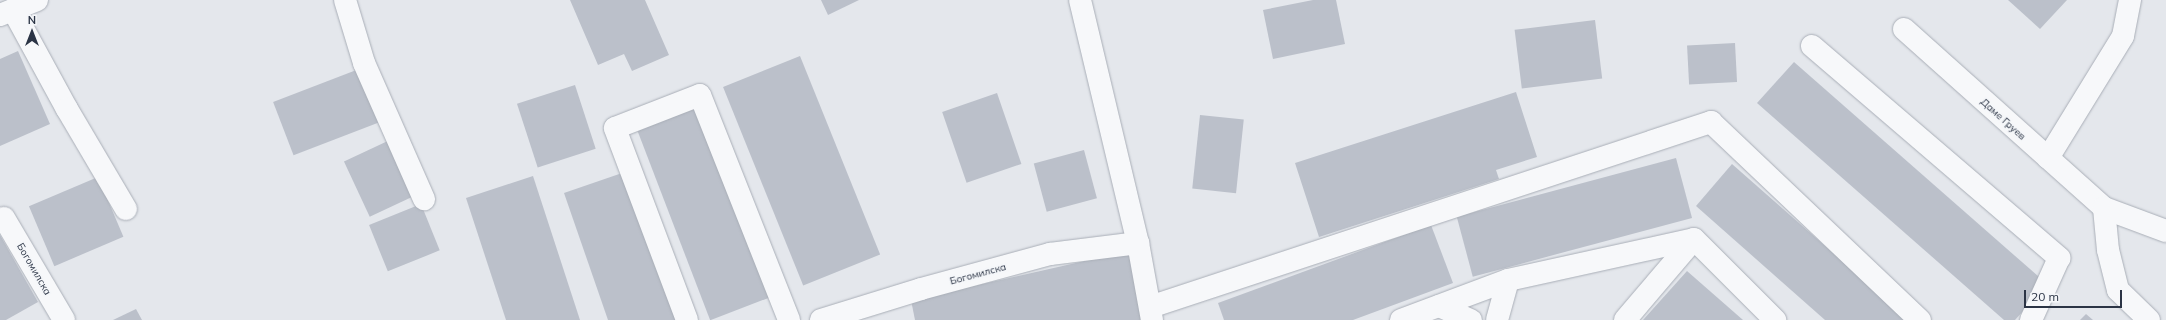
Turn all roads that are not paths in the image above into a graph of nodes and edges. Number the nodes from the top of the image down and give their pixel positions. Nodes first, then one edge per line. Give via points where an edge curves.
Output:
1 (37, 0) edge
2 (345, 0) edge
3 (1080, 0) edge
4 (2130, 0) edge
5 (6, 12) edge
6 (1904, 29) dead end
7 (1812, 46) dead end
8 (2048, 158) junction
9 (424, 199) dead end
10 (2104, 208) junction
11 (126, 209) dead end
12 (4, 218) dead end
13 (2166, 232) edge
14 (1694, 239) junction
15 (1138, 243) junction
16 (1508, 280) junction
17 (1439, 306) junction
18 (1151, 313) edge
19 (64, 320) edge
20 (687, 320) edge
21 (789, 320) edge
22 (821, 320) edge
23 (1401, 320) edge
24 (1471, 320) edge
25 (1497, 320) edge
26 (1625, 320) edge
27 (1775, 320) edge
28 (1920, 320) edge
29 (2031, 320) edge
30 (2149, 320) edge

1 - 5 street
2 - 9 street via 364,63
3 - 15 street
4 - 8 street via 2123,36
5 - 11 street
6 - 8 street, Даме Груев
7 - 29 street via 2059,258
8 - 10 street, Даме Груев
10 - 13 street, Даме Груев
10 - 30 street via 2108,250 2118,290
12 - 19 street, Богомилска
14 - 16 street
14 - 26 street
14 - 27 street
15 - 18 street
15 - 22 street, Богомилска via 1050,254
16 - 17 street
16 - 25 street
17 - 23 street
17 - 24 street
18 - 28 street via 1711,122
20 - 21 street via 616,128 700,96

